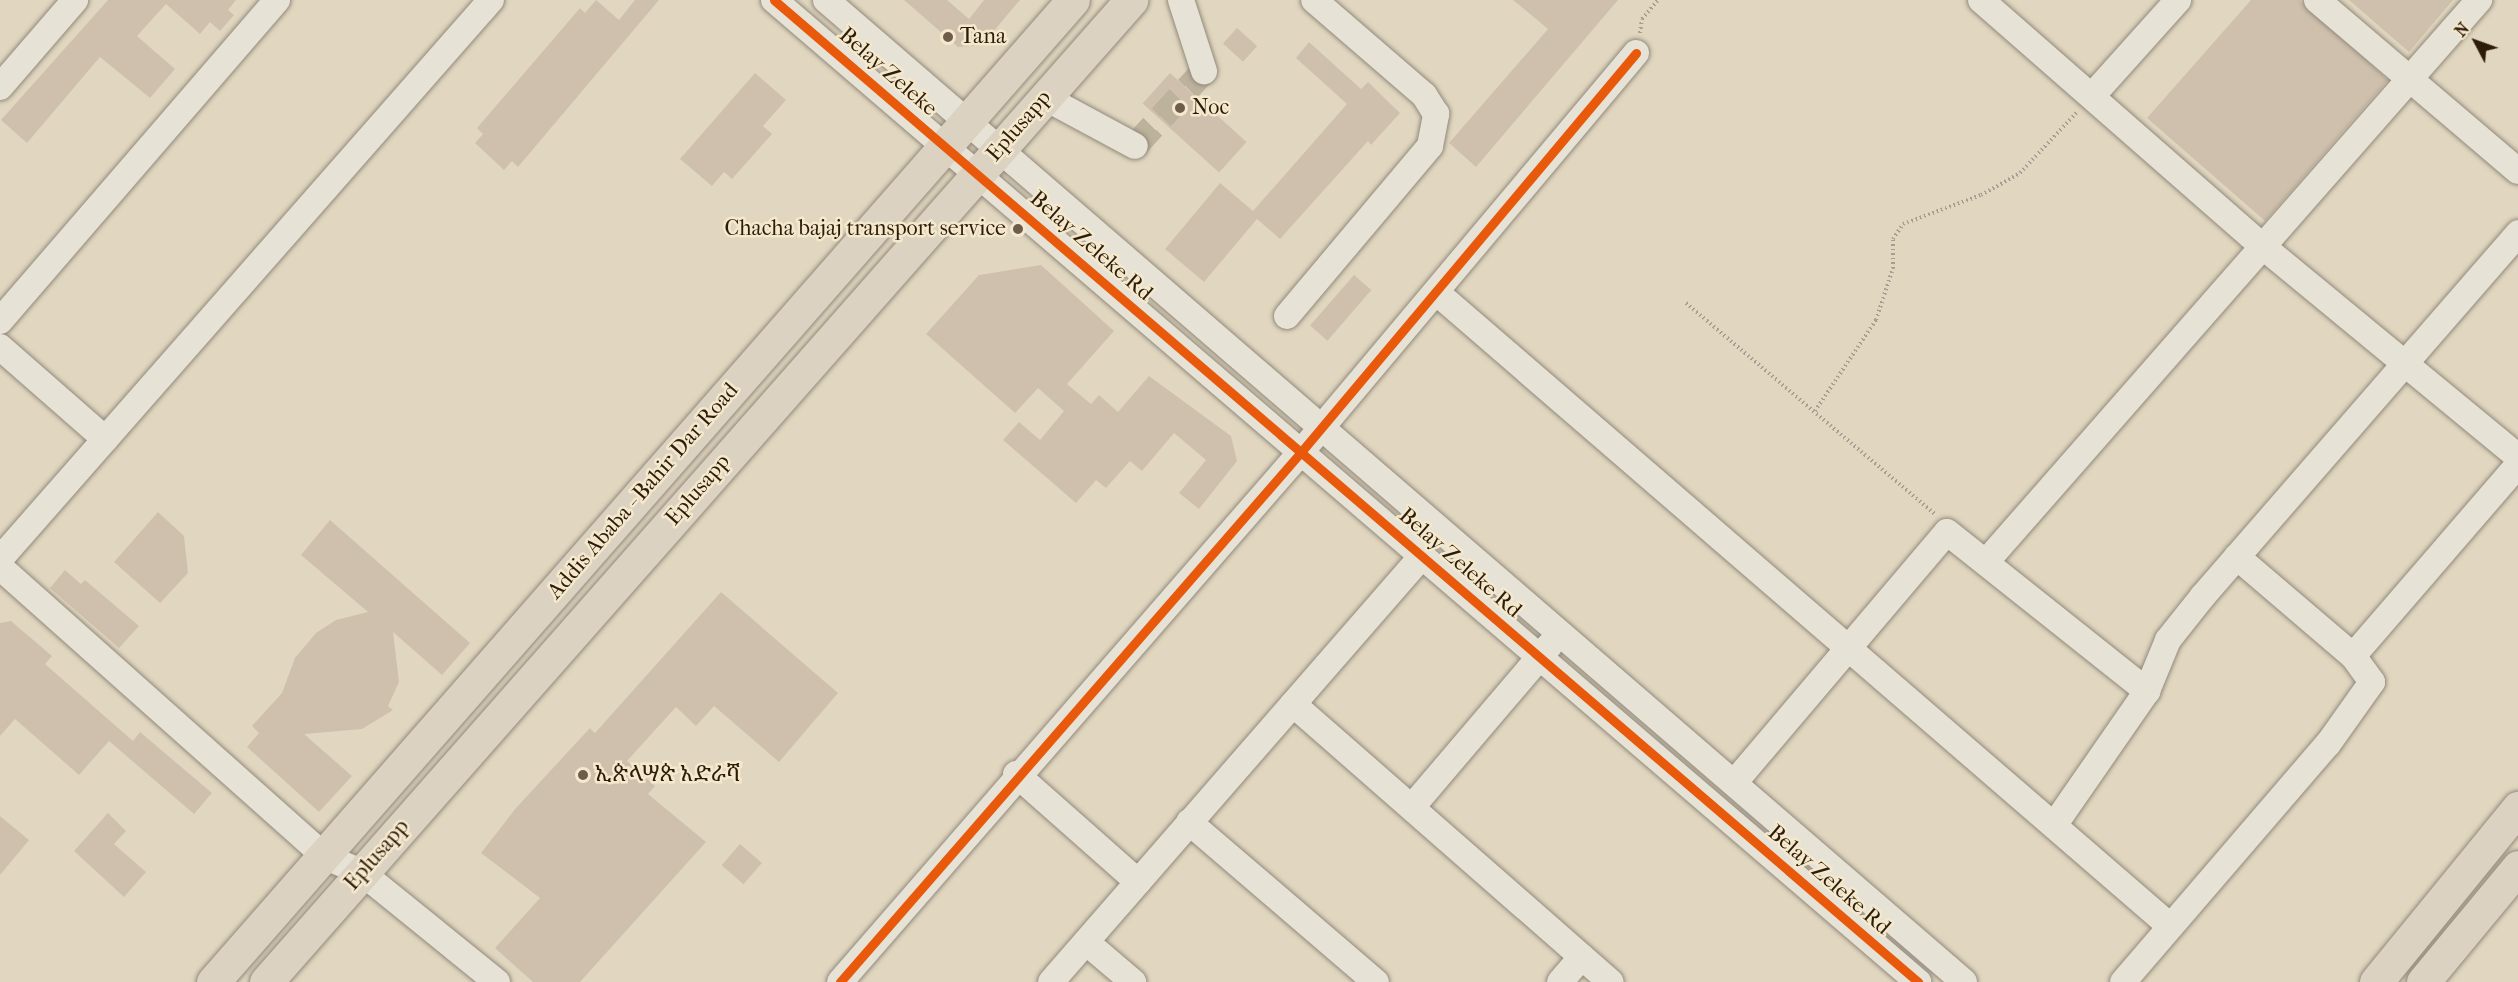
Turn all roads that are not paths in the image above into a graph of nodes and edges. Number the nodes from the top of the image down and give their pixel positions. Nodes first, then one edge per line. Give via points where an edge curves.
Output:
1 (75, 0) edge
2 (277, 0) edge
3 (774, 0) edge
4 (826, 0) edge
5 (1073, 0) edge
6 (1131, 0) edge
7 (1181, 0) edge
8 (1314, 0) edge
9 (1981, 0) edge
10 (2178, 0) edge
11 (2317, 0) edge
12 (2479, 0) edge
13 (484, 2) edge
14 (1636, 53) road end
15 (1204, 71) dead end
16 (2409, 78) junction
17 (1, 83) edge
18 (2092, 96) junction
19 (1044, 97) junction
20 (968, 120) junction
21 (1135, 146) dead end
22 (945, 147) junction
23 (1000, 147) junction
24 (2518, 171) edge
25 (977, 173) junction
26 (2518, 233) edge
27 (2261, 245) junction
28 (1436, 292) junction
29 (1287, 316) dead end
30 (0, 321) edge
31 (0, 348) edge
32 (2404, 365) junction
33 (1321, 426) junction
34 (105, 439) junction
35 (1300, 452) junction
36 (2518, 457) edge
37 (2518, 465) edge
38 (1422, 556) junction
39 (2237, 557) junction
40 (0, 559) edge
41 (1986, 562) junction
42 (0, 567) edge
43 (1560, 633) junction
44 (1846, 647) junction
45 (2353, 656) junction
46 (1540, 657) junction
47 (2147, 692) junction
48 (1293, 704) junction
49 (1016, 774) junction
50 (1734, 783) junction
51 (1412, 807) junction
52 (2518, 808) edge
53 (1189, 822) junction
54 (2055, 825) junction
55 (324, 856) junction
56 (2518, 867) edge
57 (361, 872) junction
58 (1138, 882) junction
59 (2170, 926) junction
60 (1086, 942) junction
61 (1918, 942) junction
62 (1582, 957) junction
63 (1890, 974) edge
64 (213, 982) edge
65 (266, 982) edge
66 (497, 982) edge
67 (840, 982) edge
68 (1052, 982) edge
69 (1132, 982) edge
70 (1376, 982) edge
71 (1560, 982) edge
72 (1611, 982) edge
73 (1918, 982) edge
74 (1964, 982) edge
75 (2123, 982) edge
76 (2376, 982) edge
77 (2423, 982) edge

1 - 17 street
2 - 30 street
3 - 22 street, Belay Zeleke
4 - 20 street, Belay Zeleke
5 - 20 main road, Addis Ababa - Bahir Dar Road
6 - 19 main road, Eplusapp
7 - 15 street
8 - 29 street via 1424,95 1436,114 1430,146
9 - 18 street
10 - 18 street
11 - 16 street
12 - 16 street
13 - 34 street
14 - 28 street
16 - 24 street
16 - 27 street
18 - 27 street
19 - 21 street
19 - 23 main road, Eplusapp
20 - 22 main road, Addis Ababa - Bahir Dar Road
20 - 23 street, Belay Zeleke
22 - 25 street, Belay Zeleke
22 - 55 main road, Addis Ababa - Bahir Dar Road
23 - 25 main road, Eplusapp
23 - 33 street, Belay Zeleke Rd
25 - 35 street, Belay Zeleke Rd
25 - 57 main road, Eplusapp
26 - 32 street
27 - 32 street
27 - 41 street
28 - 33 street
28 - 44 street
31 - 34 street
32 - 36 street
32 - 39 street
33 - 35 street
33 - 43 street, Belay Zeleke Rd
34 - 40 street
35 - 38 street, Belay Zeleke Rd
35 - 49 street
37 - 45 street
38 - 46 street, Belay Zeleke Rd
38 - 48 street
39 - 45 street
39 - 47 street via 2168,640
41 - 44 street via 1947,532
41 - 47 street
42 - 55 street
43 - 46 street
43 - 50 street, Belay Zeleke Rd
44 - 50 street
44 - 54 street
45 - 59 street via 2372,682 2362,701
46 - 51 street
46 - 63 street, Belay Zeleke Rd
47 - 54 street
48 - 51 street
48 - 53 street
49 - 58 street
49 - 67 street
50 - 61 street, Belay Zeleke Rd
51 - 62 street
52 - 76 main road
53 - 58 street
53 - 70 street
54 - 59 street
55 - 57 street
55 - 64 main road, Addis Ababa - Bahir Dar Road
56 - 77 main road
57 - 65 main road, Eplusapp
57 - 66 street
58 - 60 street
59 - 75 street
60 - 68 street
60 - 69 street
61 - 63 street
61 - 74 street, Belay Zeleke Rd
62 - 71 street
62 - 72 street
63 - 73 street, Belay Zeleke Rd

